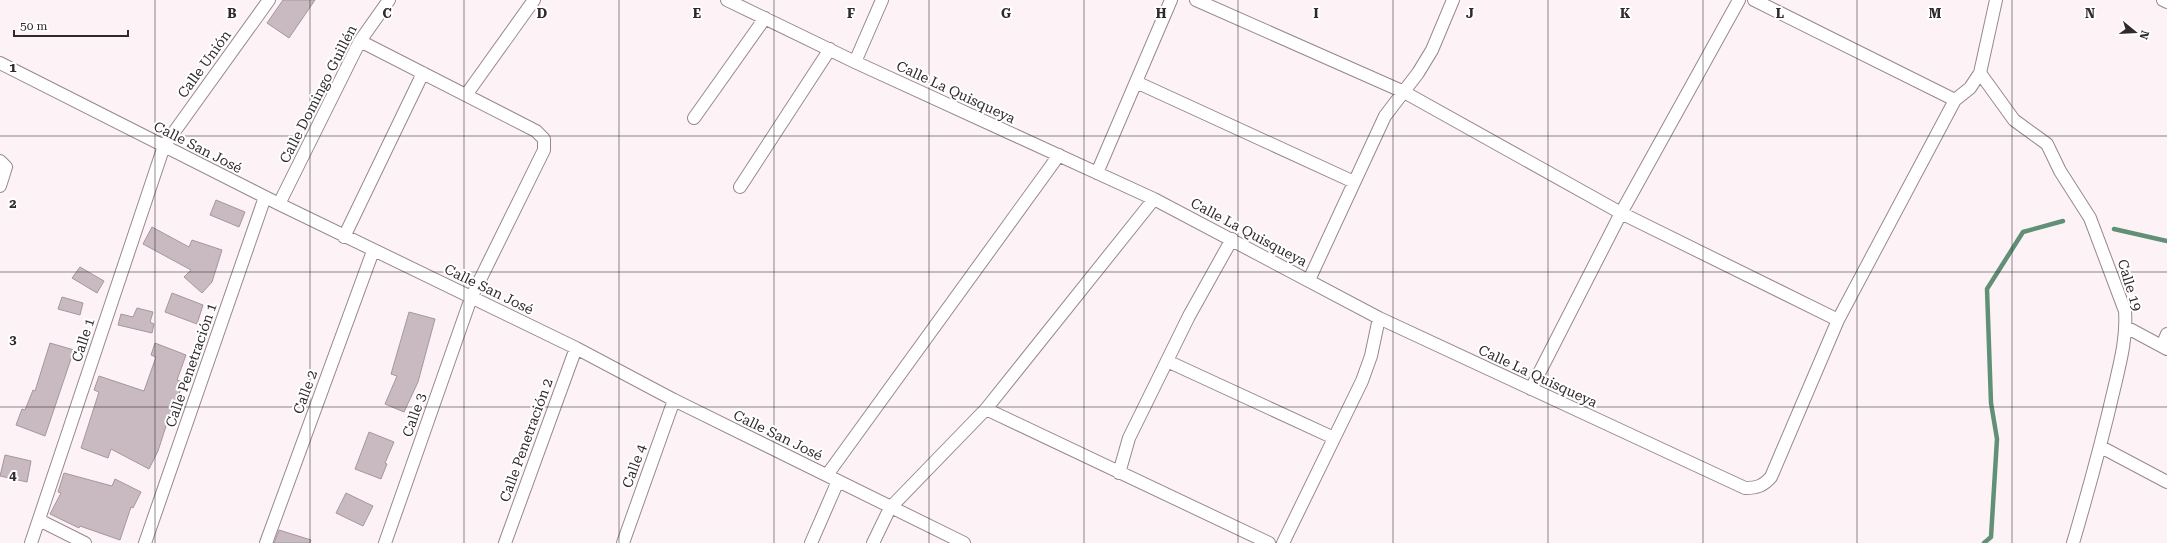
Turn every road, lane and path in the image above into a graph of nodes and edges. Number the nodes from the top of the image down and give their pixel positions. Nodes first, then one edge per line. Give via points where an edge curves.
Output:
1 (269, 0) edge
2 (388, 0) edge
3 (534, 0) edge
4 (727, 0) edge
5 (882, 0) edge
6 (1171, 0) edge
7 (1196, 0) edge
8 (1453, 0) edge
9 (1739, 0) edge
10 (1754, 0) edge
11 (1996, 0) edge
12 (2163, 0) edge
13 (2167, 2) edge
14 (765, 18) junction
15 (360, 41) junction
16 (830, 49) junction
17 (856, 62) junction
18 (0, 63) edge
19 (423, 73) junction
20 (1980, 73) junction
21 (1136, 82) junction
22 (1404, 92) junction
23 (466, 95) junction
24 (1955, 100) junction
25 (694, 118) dead end
26 (164, 146) junction
27 (1059, 155) junction
28 (3, 164) edge
29 (1097, 173) junction
30 (1354, 182) junction
31 (0, 186) edge
32 (740, 187) dead end
33 (265, 197) junction
34 (1154, 199) junction
35 (279, 204) junction
36 (1621, 213) junction
37 (344, 237) junction
38 (1232, 239) junction
39 (373, 251) junction
40 (1308, 280) junction
41 (471, 298) junction
42 (1379, 318) junction
43 (1838, 320) junction
44 (2126, 327) junction
45 (2167, 334) edge
46 (2165, 347) edge
47 (576, 348) junction
48 (1167, 362) junction
49 (1531, 389) junction
50 (674, 400) junction
51 (986, 409) junction
52 (1334, 438) junction
53 (2101, 447) junction
54 (1119, 473) junction
55 (826, 475) junction
56 (838, 481) junction
57 (2167, 482) edge
58 (890, 508) junction
59 (39, 520) junction
60 (31, 543) edge
61 (85, 543) edge
62 (145, 543) edge
63 (266, 543) edge
64 (385, 543) edge
65 (505, 543) edge
66 (623, 543) edge
67 (811, 543) edge
68 (873, 543) edge
69 (964, 543) edge
70 (1268, 543) edge
71 (1283, 543) edge
72 (2072, 543) edge

1 - 26 street, Calle Unión
2 - 15 street, Calle Domingo Guillén
3 - 23 street
4 - 14 street, Calle La Quisqueya
5 - 17 street
6 - 21 street
7 - 22 street
8 - 22 street via 1432,50
9 - 36 street
10 - 24 street
11 - 20 street
12 - 13 street
14 - 16 street, Calle La Quisqueya
14 - 25 street
15 - 19 street, Calle 3
15 - 35 street, Calle Domingo Guillén
16 - 17 street, Calle La Quisqueya
16 - 32 street
17 - 27 street, Calle La Quisqueya
18 - 26 street, Calle San José
19 - 23 street, Calle 3
19 - 37 street
20 - 24 street via 1970,88
20 - 44 street, Calle 19 via 2014,120 2047,144 2060,171 2090,218 2125,311
21 - 29 street
21 - 30 street
22 - 30 street via 1385,116
22 - 36 street
23 - 41 street, Calle 3 via 536,131 544,139 544,150
24 - 43 street
26 - 33 street, Calle San José
26 - 59 street, Calle 1
27 - 29 street, Calle La Quisqueya
27 - 55 street
28 - 31 street
29 - 34 street, Calle La Quisqueya
30 - 40 street
33 - 35 street, Calle San José
33 - 62 street, Calle Penetración 1
34 - 38 street, Calle La Quisqueya
34 - 51 street
35 - 37 street, Calle San José
36 - 43 street
36 - 49 street
37 - 39 street, Calle San José
38 - 40 street, Calle La Quisqueya
38 - 48 street via 1189,316
39 - 41 street, Calle San José
39 - 63 street, Calle 2
40 - 42 street, Calle La Quisqueya
41 - 47 street, Calle San José
41 - 64 street, Calle 3
42 - 49 street, Calle La Quisqueya
42 - 52 street via 1371,356
43 - 49 street, Calle La Quisqueya via 1771,477 1756,488 1745,488 1725,480
44 - 46 street
44 - 53 street, Calle 19
45 - 46 street
47 - 50 street, Calle San José
47 - 65 street, Calle Penetración 2
48 - 52 street
48 - 54 street via 1130,438
50 - 55 street, Calle San José
50 - 66 street, Calle 4
51 - 54 street
51 - 58 street
52 - 71 street
53 - 57 street
53 - 72 street, Calle 19
54 - 70 street
55 - 56 street, Calle San José
56 - 58 street, Calle San José
56 - 67 street
58 - 68 street
58 - 69 street, Calle San José
59 - 60 street, Calle 1
59 - 61 street

